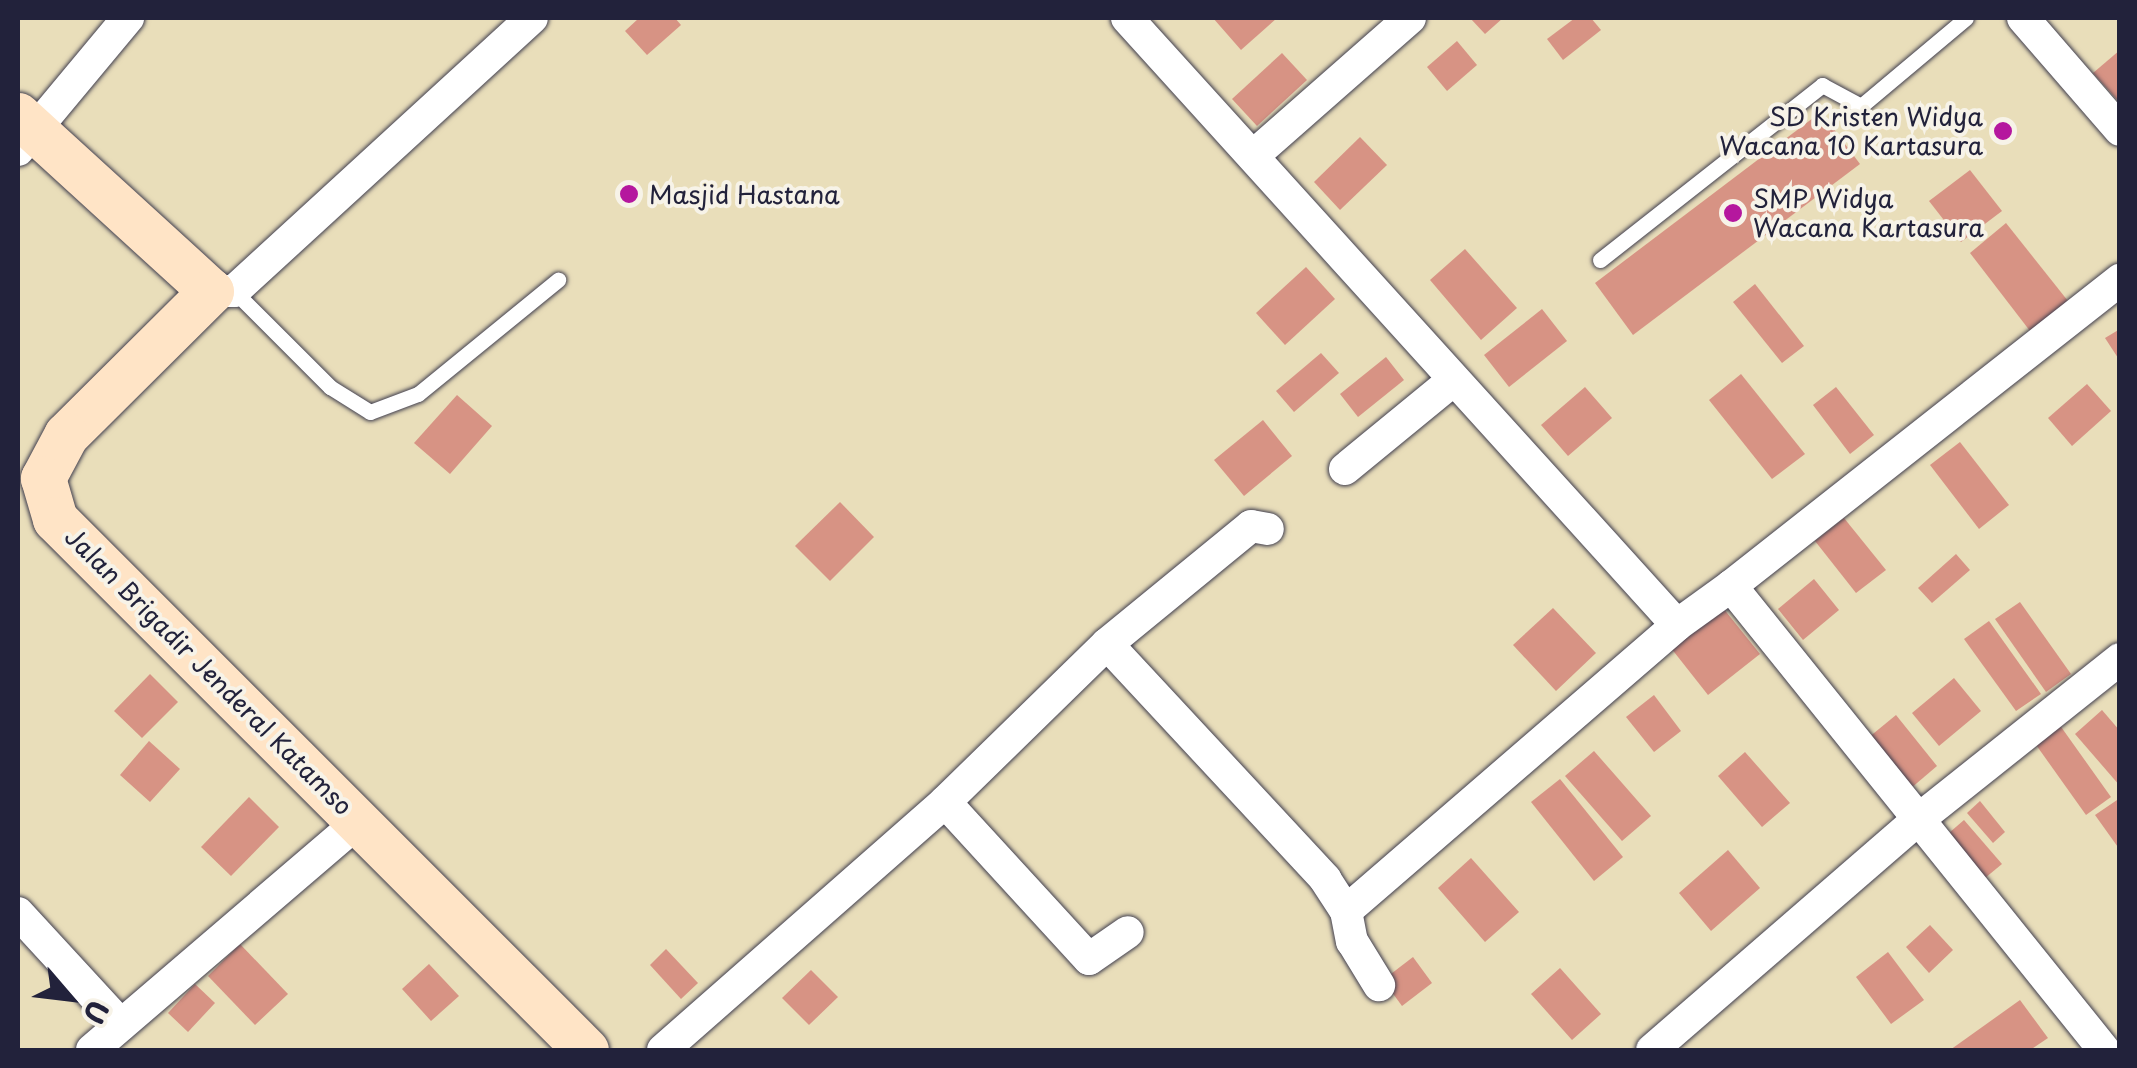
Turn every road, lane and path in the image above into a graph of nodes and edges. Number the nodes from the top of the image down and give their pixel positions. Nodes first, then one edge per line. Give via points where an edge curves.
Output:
1 (128, 18) edge
2 (532, 18) edge
3 (1126, 18) edge
4 (1410, 18) edge
5 (1966, 18) edge
6 (2023, 18) edge
7 (2120, 130) edge
8 (23, 131) edge
9 (1252, 156) junction
10 (1600, 260) dead end
11 (558, 280) dead end
12 (2120, 280) edge
13 (223, 290) junction
14 (1450, 382) junction
15 (1345, 469) dead end
16 (1268, 529) dead end
17 (1731, 586) junction
18 (1678, 625) junction
19 (1107, 644) junction
20 (2120, 659) edge
21 (945, 802) junction
22 (1919, 819) junction
23 (360, 820) junction
24 (1346, 911) junction
25 (18, 914) edge
26 (1128, 932) dead end
27 (1379, 985) dead end
28 (122, 1024) junction
29 (92, 1050) edge
30 (586, 1050) edge
31 (663, 1050) edge
32 (1652, 1050) edge
33 (2104, 1050) edge

1 - 8 street
2 - 13 street
3 - 9 street
4 - 9 street
5 - 10 lane via 1861,106 1822,85
6 - 7 street
8 - 13 main road
9 - 14 street
11 - 13 lane via 418,394 370,412 330,387
12 - 17 street
13 - 23 main road, Jalan Brigadir Jenderal Katamso via 66,434 42,478 46,499 55,519
14 - 15 street
14 - 18 street
16 - 19 street via 1251,526
17 - 18 street
17 - 22 street
18 - 24 street
19 - 21 street
19 - 24 street via 1325,879
20 - 22 street
21 - 26 street via 1089,959
21 - 31 street
22 - 32 street
22 - 33 street
23 - 28 street
23 - 30 main road, Jalan Brigadir Jenderal Katamso
24 - 27 street via 1352,941
25 - 28 street
28 - 29 street

